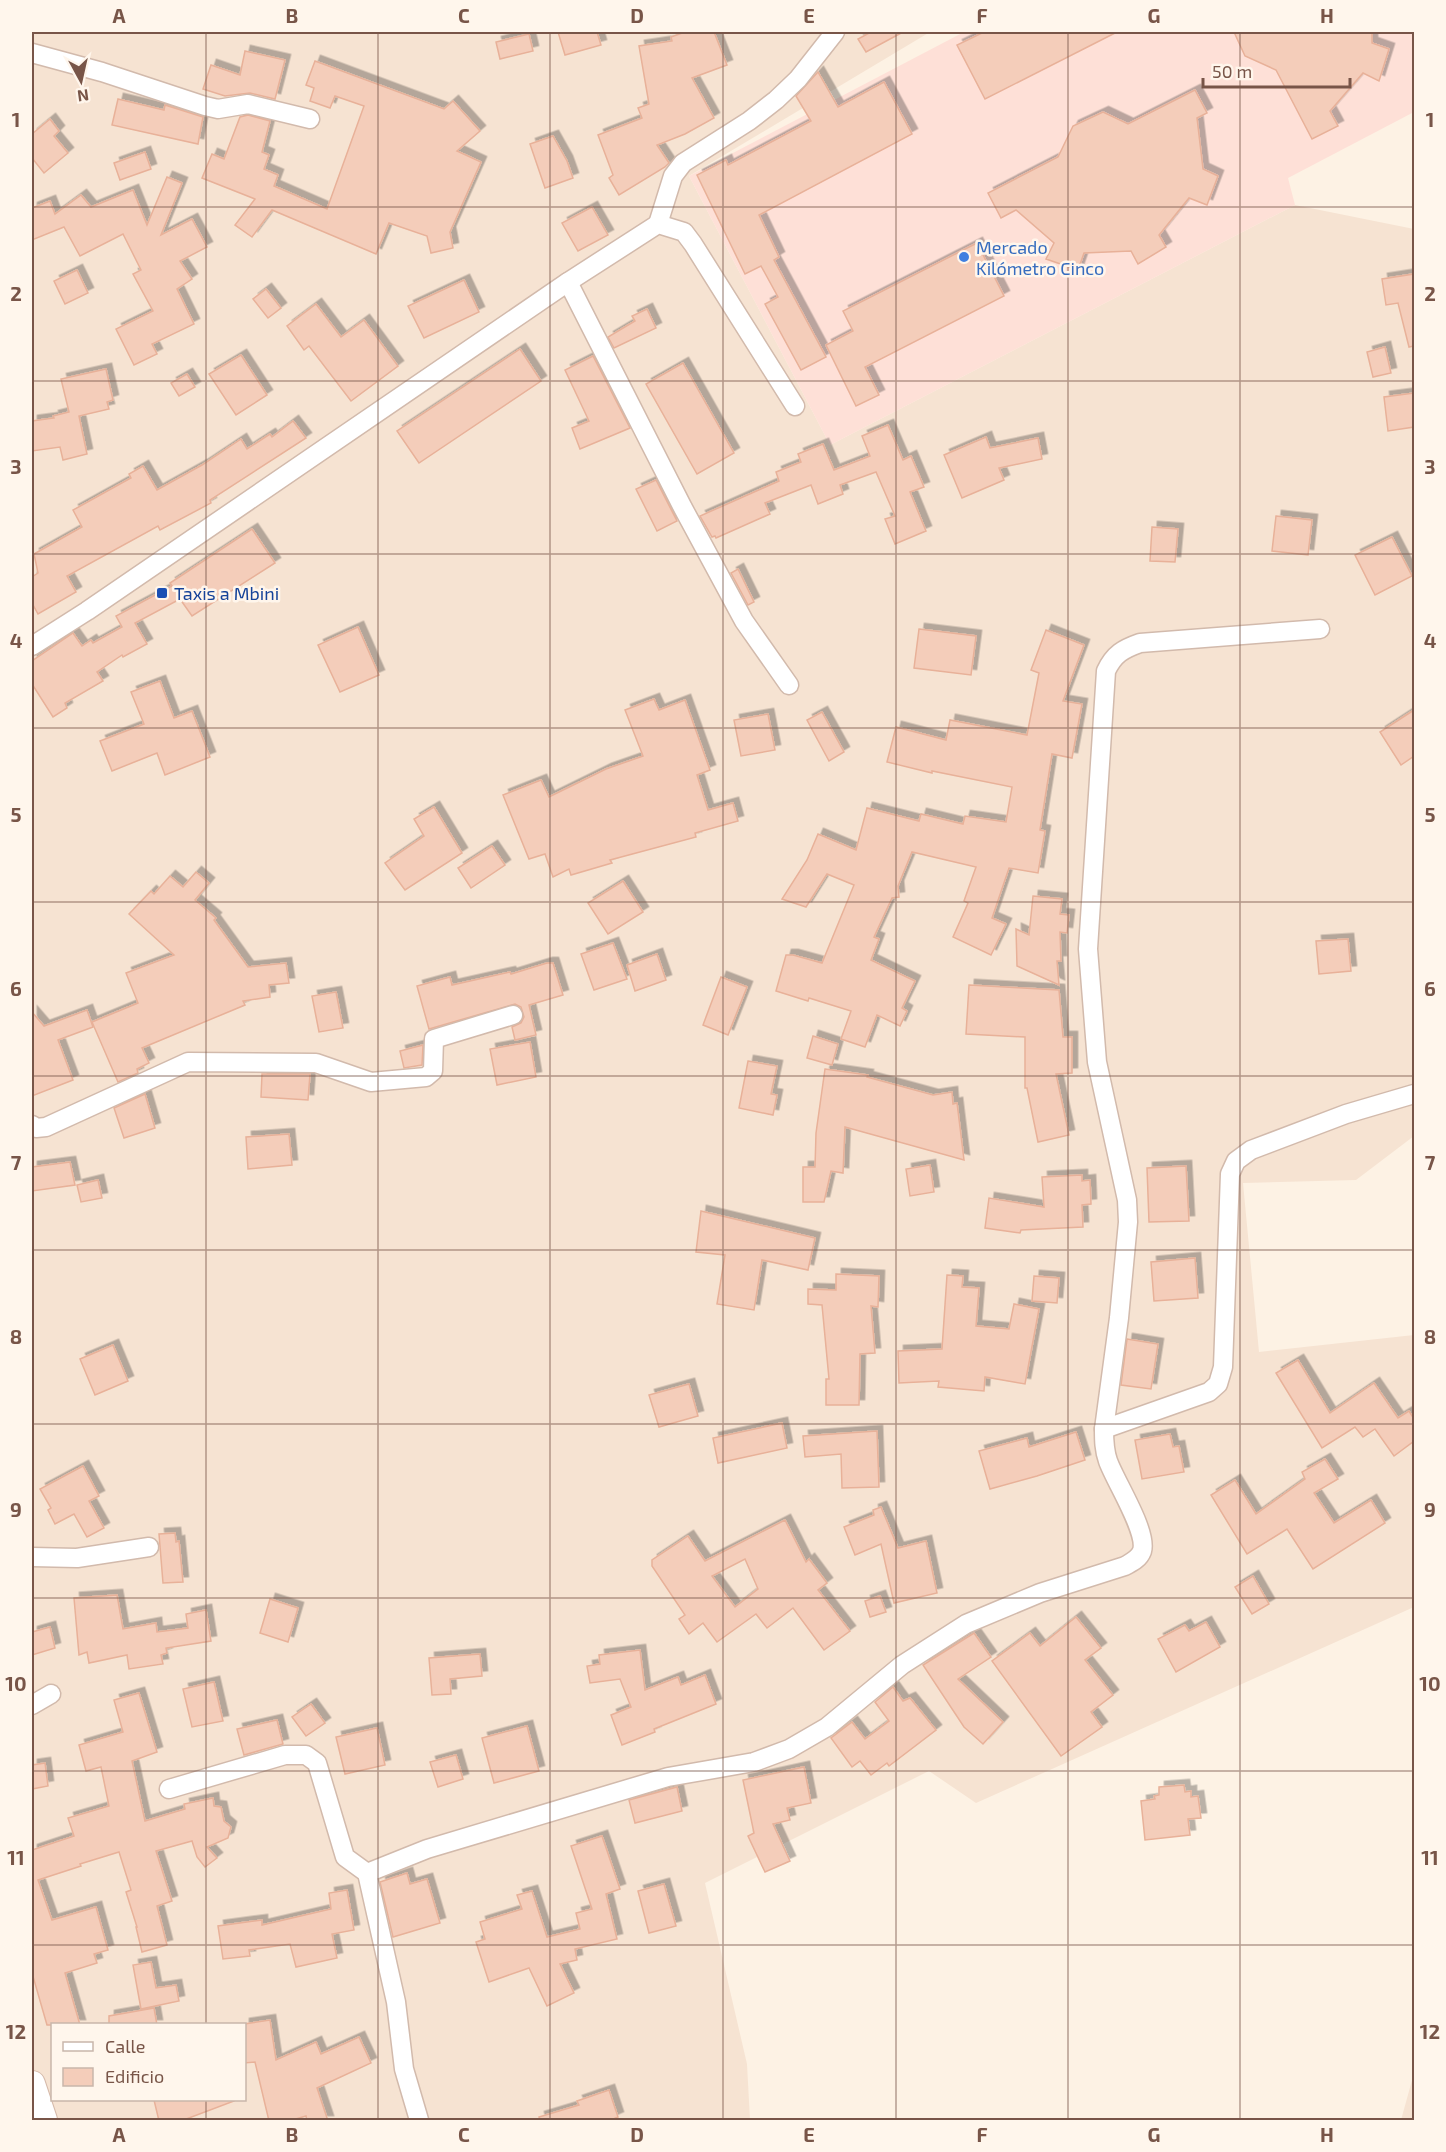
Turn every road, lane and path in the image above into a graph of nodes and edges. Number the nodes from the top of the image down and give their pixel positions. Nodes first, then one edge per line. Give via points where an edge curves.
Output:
1 (835, 32) edge
2 (32, 52) edge
3 (310, 119) dead end
4 (658, 224) junction
5 (568, 282) junction
6 (795, 406) dead end
7 (1320, 629) dead end
8 (32, 646) edge
9 (789, 684) dead end
10 (513, 1015) dead end
11 (1414, 1094) edge
12 (32, 1125) edge
13 (1104, 1429) junction
14 (149, 1546) dead end
15 (32, 1557) edge
16 (51, 1694) dead end
17 (32, 1705) edge
18 (169, 1789) dead end
19 (367, 1873) junction
20 (32, 2084) edge
21 (44, 2121) edge
22 (419, 2121) edge

1 - 4 street via 776,100 683,163 673,176
2 - 3 street via 205,106 218,109 248,104
4 - 5 street
4 - 6 street via 684,232 689,238
5 - 8 street
5 - 9 street via 744,621
7 - 13 street via 1140,643 1122,650 1106,671 1088,949 1097,1062 1127,1200 1128,1221
10 - 12 street via 434,1039 433,1071 426,1077 371,1082 316,1063 188,1062 45,1127
11 - 13 street via 1346,1113 1251,1150 1236,1161 1230,1174 1223,1367 1218,1384 1209,1392
13 - 19 street via 1108,1461 1142,1534 1143,1549 1138,1558 1125,1566 1040,1593 966,1624 902,1665 827,1727 789,1749 754,1762 668,1777 427,1849
14 - 15 street via 77,1558
16 - 17 street
18 - 19 street via 285,1755 306,1755 317,1762 345,1857
19 - 22 street via 396,2002 404,2068
20 - 21 main road

